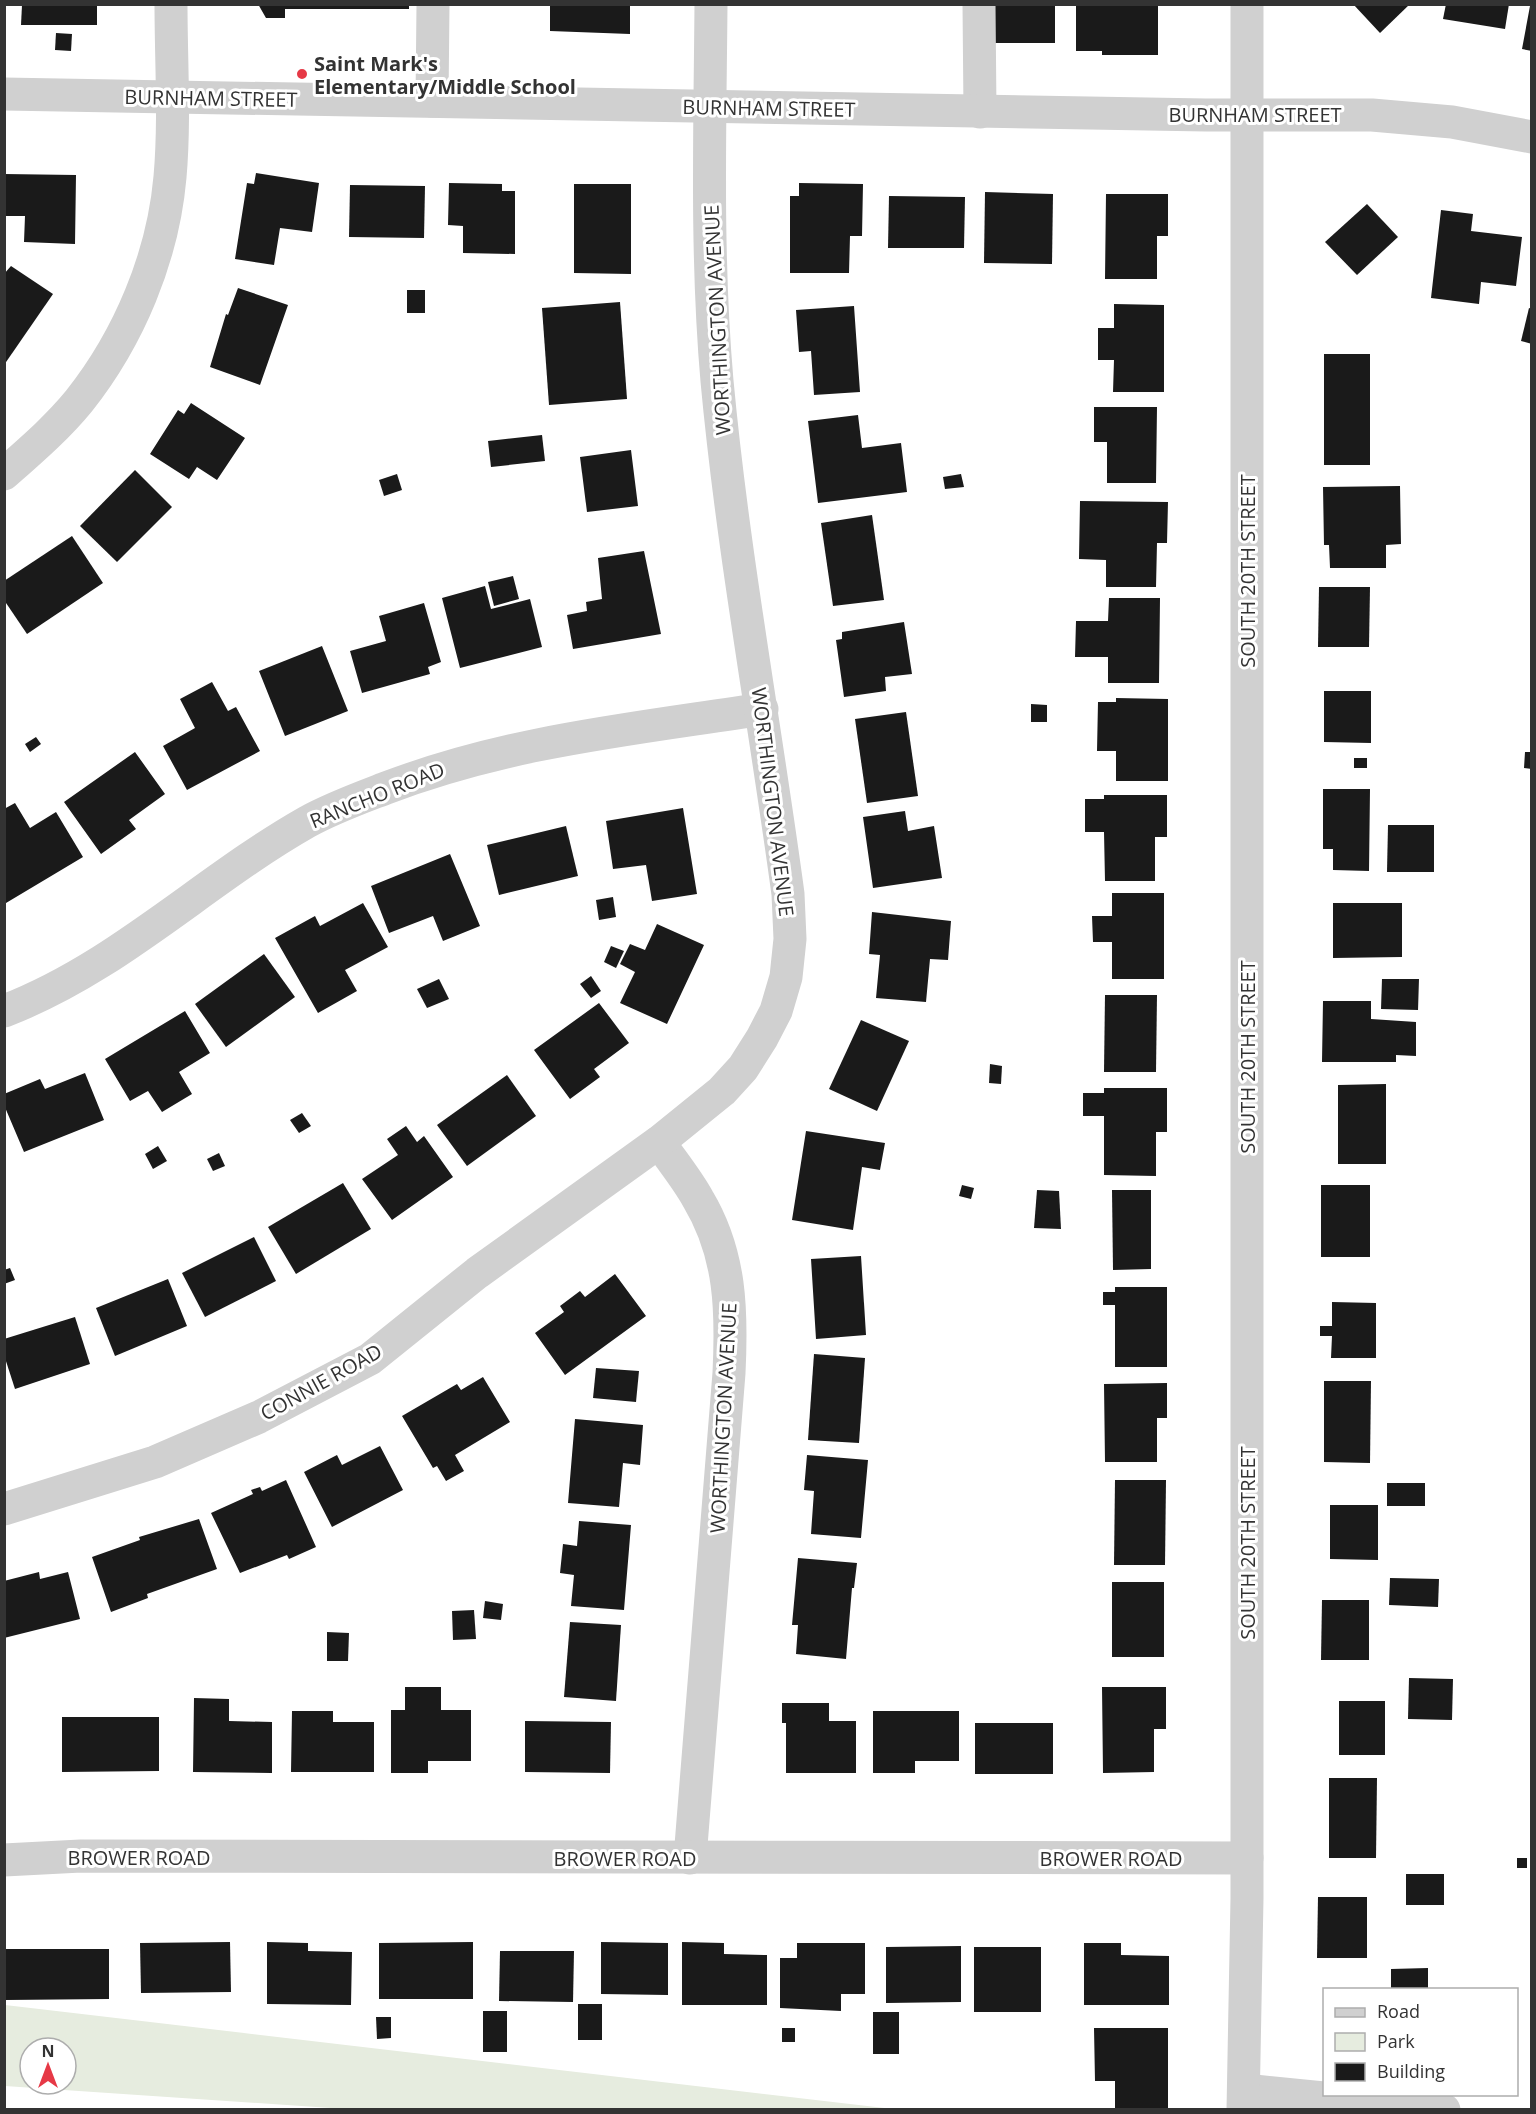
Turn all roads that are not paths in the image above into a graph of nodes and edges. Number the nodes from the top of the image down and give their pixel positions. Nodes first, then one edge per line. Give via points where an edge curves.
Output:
1 (171, 4) edge
2 (433, 4) edge
3 (711, 4) edge
4 (979, 4) edge
5 (1247, 4) edge
6 (4, 94) edge
7 (171, 97) junction
8 (432, 102) junction
9 (710, 107) junction
10 (980, 112) junction
11 (1247, 116) junction
12 (1532, 136) edge
13 (4, 474) edge
14 (762, 709) junction
15 (4, 1011) edge
16 (659, 1142) junction
17 (4, 1509) edge
18 (690, 1858) junction
19 (1247, 1858) junction
20 (4, 1860) edge
21 (1244, 2100) edge
22 (1444, 2109) edge

1 - 7 street
2 - 8 street
3 - 9 street, WORTHINGTON AVENUE
4 - 10 street
5 - 11 street, SOUTH 20TH STREET
6 - 7 street, BURNHAM STREET
7 - 8 street, BURNHAM STREET
7 - 13 street via 166,207 138,302 122,337 79,401 54,430
8 - 9 street, BURNHAM STREET
9 - 10 street, BURNHAM STREET
9 - 14 street, WORTHINGTON AVENUE via 710,240 716,370
10 - 11 street, BURNHAM STREET
11 - 12 street, BURNHAM STREET via 1372,115 1452,122
11 - 19 street, SOUTH 20TH STREET
14 - 15 street, RANCHO ROAD via 578,736 484,755 348,803 298,828 106,960
14 - 16 street, WORTHINGTON AVENUE via 788,894 790,939 786,977 776,1011 743,1068
16 - 17 street, CONNIE ROAD via 477,1273 370,1359 259,1417 155,1462
16 - 18 street, WORTHINGTON AVENUE via 714,1230 730,1296 729,1373
18 - 19 street, BROWER ROAD
18 - 20 street, BROWER ROAD via 81,1856
19 - 21 street, SOUTH 20TH STREET
21 - 22 street

